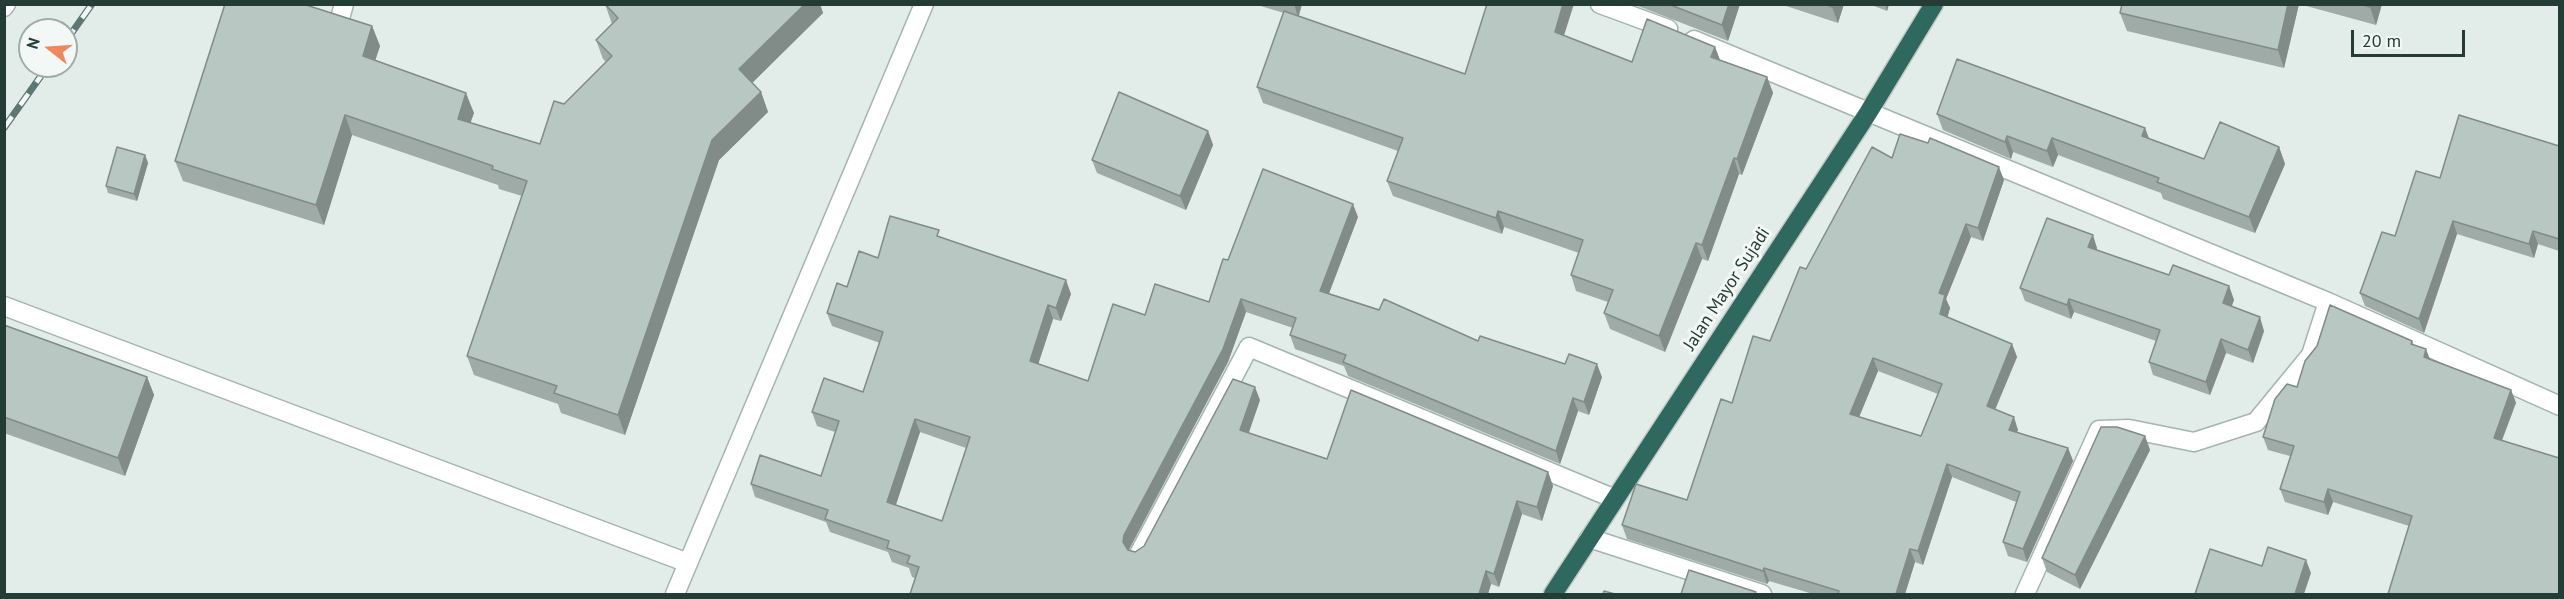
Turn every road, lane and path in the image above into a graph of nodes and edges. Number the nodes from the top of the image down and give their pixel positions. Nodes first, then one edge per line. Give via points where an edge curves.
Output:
1 (924, 4) edge
2 (1600, 4) edge
3 (1934, 4) edge
4 (1868, 113) junction
5 (2328, 302) junction
6 (4, 306) edge
7 (2559, 406) edge
8 (1615, 499) junction
9 (1589, 538) junction
10 (1139, 554) edge
11 (688, 563) junction
12 (675, 594) edge
13 (1553, 594) edge
14 (1762, 594) edge
15 (2025, 594) edge

1 - 11 street
2 - 4 street
3 - 4 highway, Jalan Mayor Sujadi
4 - 5 street
4 - 8 highway, Jalan Mayor Sujadi
5 - 7 street
5 - 15 street via 2311,355 2256,422 2194,442 2129,429 2099,430
6 - 11 street
8 - 9 highway, Jalan Mayor Sujadi
8 - 10 street via 1249,347
9 - 13 highway, Jalan Mayor Sujadi
9 - 14 street
11 - 12 street

